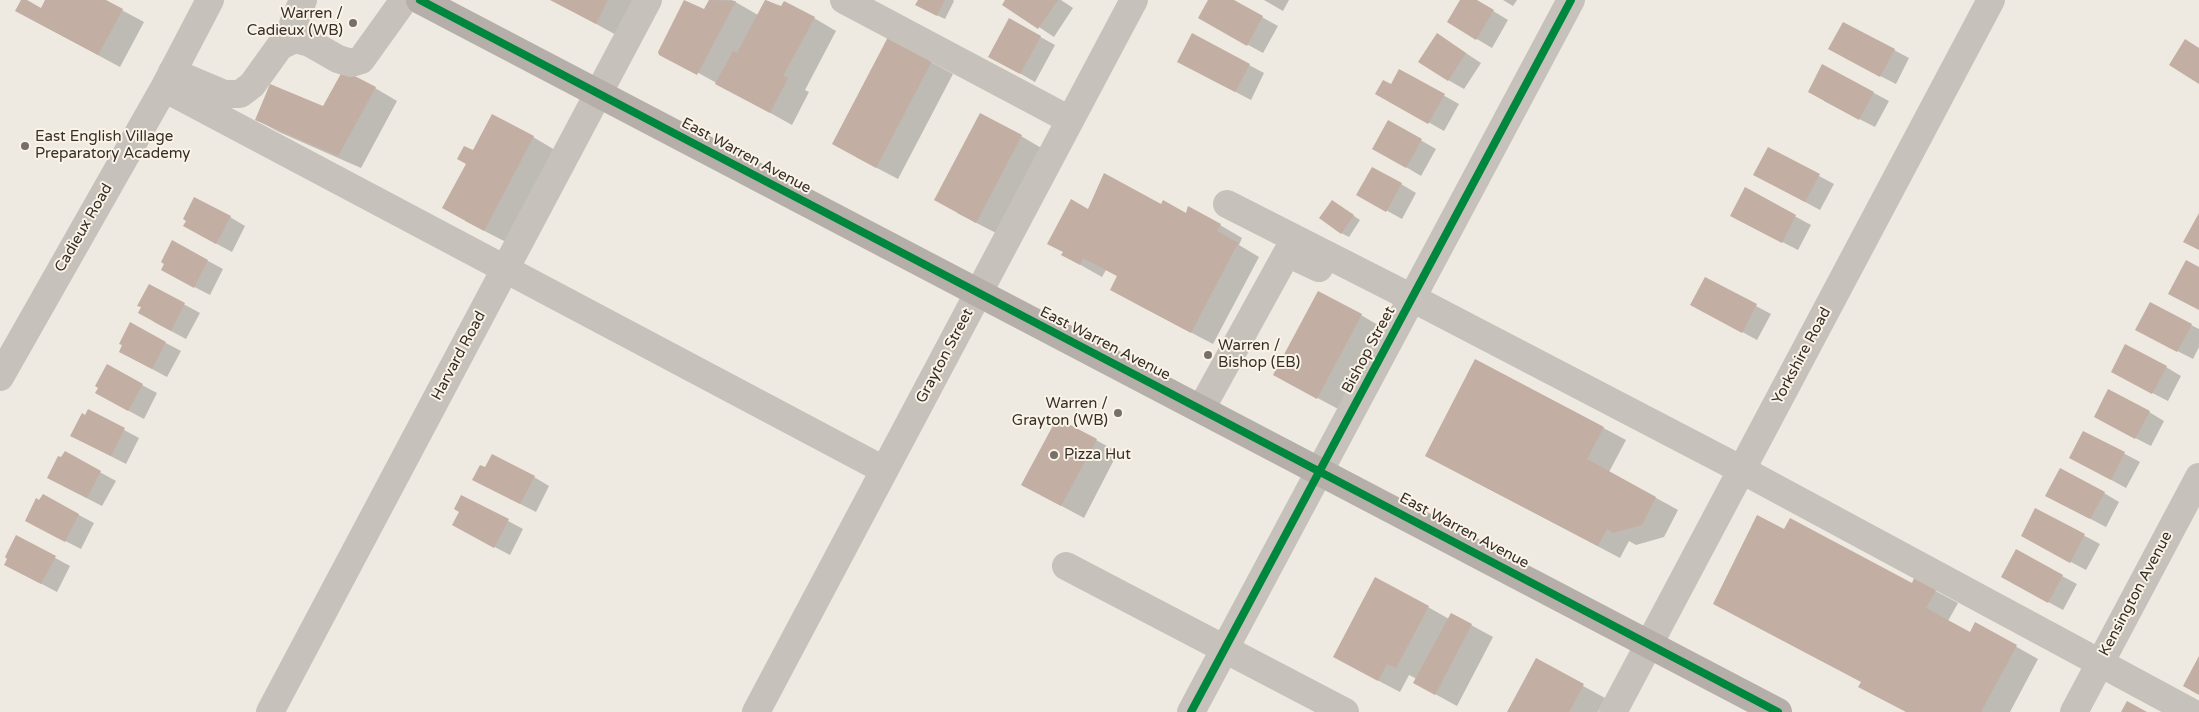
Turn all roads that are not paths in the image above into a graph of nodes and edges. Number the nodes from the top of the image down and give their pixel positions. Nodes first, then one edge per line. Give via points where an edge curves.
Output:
1 (303, 0) edge
2 (404, 0) edge
3 (420, 0) edge
4 (648, 0) edge
5 (844, 0) edge
6 (1134, 0) edge
7 (1571, 0) edge
8 (1992, 0) edge
9 (200, 4) edge
10 (296, 39) junction
11 (168, 80) junction
12 (598, 94) junction
13 (1070, 120) junction
14 (1227, 204) dead end
15 (505, 270) junction
16 (978, 293) junction
17 (1409, 304) junction
18 (0, 377) edge
19 (1201, 409) junction
20 (884, 470) junction
21 (1742, 470) junction
22 (1320, 471) junction
23 (2199, 477) edge
24 (1066, 566) dead end
25 (1649, 644) junction
26 (1225, 648) junction
27 (2100, 662) junction
28 (270, 712) edge
29 (756, 712) edge
30 (1191, 712) edge
31 (1345, 712) edge
32 (1613, 712) edge
33 (1778, 712) edge
34 (2074, 712) edge
35 (2191, 712) edge

1 - 10 street via 293,24
2 - 10 street via 361,60 351,64
3 - 12 main road, East Warren Avenue
4 - 12 street, Harvard Road
5 - 13 street
6 - 13 street, Grayton Street
7 - 17 street, Bishop Street
8 - 21 street, Yorkshire Road
9 - 11 street, Cadieux Road
10 - 11 street via 280,46 252,85 240,94 224,94
11 - 15 street
11 - 18 street, Cadieux Road
12 - 15 street, Harvard Road
12 - 16 main road, East Warren Avenue
13 - 16 street, Grayton Street
14 - 17 street
15 - 20 street
15 - 28 street, Harvard Road
16 - 19 main road, East Warren Avenue
16 - 20 street, Grayton Street
17 - 19 street via 1287,253
17 - 21 street
17 - 22 street, Bishop Street
19 - 22 main road, East Warren Avenue
20 - 29 street, Grayton Street
21 - 25 street, Yorkshire Road
21 - 27 street
22 - 25 main road, East Warren Avenue
22 - 26 street, Bishop Street
23 - 27 street, Kensington Avenue
24 - 26 street
25 - 32 street, Yorkshire Road
25 - 33 main road, East Warren Avenue
26 - 30 street, Bishop Street
26 - 31 street
27 - 34 street, Kensington Avenue
27 - 35 street

